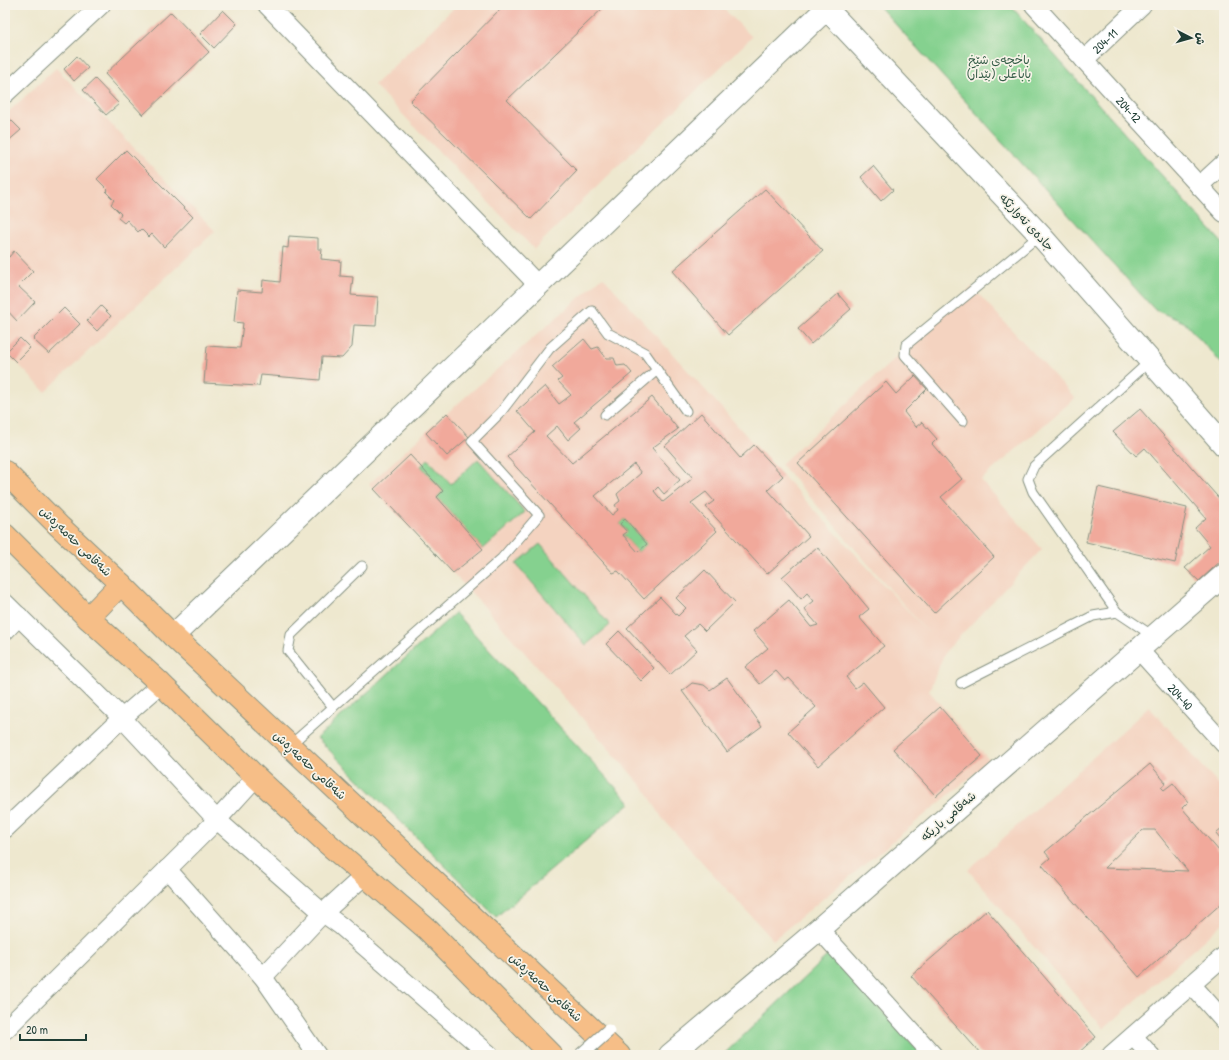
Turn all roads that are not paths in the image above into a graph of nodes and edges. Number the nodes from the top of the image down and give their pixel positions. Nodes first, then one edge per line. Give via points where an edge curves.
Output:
1 (101, 5) edge
2 (267, 5) edge
3 (1034, 5) edge
4 (1142, 5) edge
5 (825, 7) edge
6 (1084, 60) junction
7 (5, 94) edge
8 (1224, 163) edge
9 (1199, 186) junction
10 (1224, 213) edge
11 (1040, 235) junction
12 (538, 285) junction
13 (1150, 361) junction
14 (657, 370) junction
15 (686, 411) dead end
16 (605, 415) dead end
17 (963, 420) dead end
18 (1224, 445) edge
19 (5, 472) edge
20 (5, 535) edge
21 (362, 566) dead end
22 (1224, 575) edge
23 (121, 584) junction
24 (5, 603) edge
25 (1117, 612) junction
26 (19, 616) junction
27 (88, 618) junction
28 (5, 631) edge
29 (173, 636) junction
30 (1145, 643) junction
31 (961, 683) dead end
32 (161, 684) junction
33 (333, 707) junction
34 (122, 718) junction
35 (1224, 744) edge
36 (289, 746) junction
37 (256, 777) junction
38 (217, 820) junction
39 (5, 829) edge
40 (167, 869) junction
41 (364, 875) junction
42 (323, 913) junction
43 (819, 930) junction
44 (1224, 956) edge
45 (263, 977) junction
46 (1191, 984) junction
47 (1224, 1020) edge
48 (5, 1030) edge
49 (608, 1031) dead end
50 (1133, 1036) junction
51 (315, 1054) edge
52 (490, 1055) edge
53 (551, 1055) edge
54 (581, 1055) edge
55 (619, 1055) edge
56 (670, 1055) edge
57 (933, 1055) edge
58 (1111, 1055) edge
59 (1150, 1055) edge

1 - 7 street
2 - 12 street
3 - 6 street, 204-12
4 - 6 street, 204-11
5 - 11 street, جادەی تەوارێکە
5 - 12 street
6 - 9 street, 204-12
8 - 9 street
9 - 10 street, 204-12
11 - 13 street, جادەی تەوارێکە
11 - 17 lane via 906,346 905,355
12 - 29 street
13 - 18 street, جادەی تەوارێکە
13 - 25 lane via 1034,466 1028,479 1032,492
14 - 15 lane
14 - 16 lane
14 - 33 lane via 645,353 608,333 592,311 550,348 501,412 472,441 539,515 502,558
19 - 23 highway, شەقامی حەمەڕەش
20 - 27 highway
21 - 33 lane via 292,635 288,651
22 - 30 street, شەقامی باریکە
23 - 27 highway
23 - 29 highway, شەقامی حەمەڕەش
24 - 26 street
25 - 30 lane
25 - 31 lane via 1093,616
26 - 28 street
26 - 34 street
27 - 32 highway
29 - 36 highway, شەقامی حەمەڕەش
30 - 35 street, 204-40
30 - 43 street, شەقامی باریکە
32 - 34 street
32 - 37 highway
33 - 36 lane
34 - 38 street
34 - 39 street
36 - 55 highway, شەقامی حەمەڕەش
37 - 38 street
37 - 41 highway
38 - 40 street
38 - 42 street
40 - 45 street
40 - 48 street
41 - 42 street
41 - 53 highway via 428,930
42 - 45 street
42 - 52 street
43 - 56 street, شەقامی باریکە
43 - 57 street
44 - 46 street
45 - 51 street
46 - 47 street
46 - 50 street
49 - 54 street, bridge
50 - 58 street
50 - 59 street

